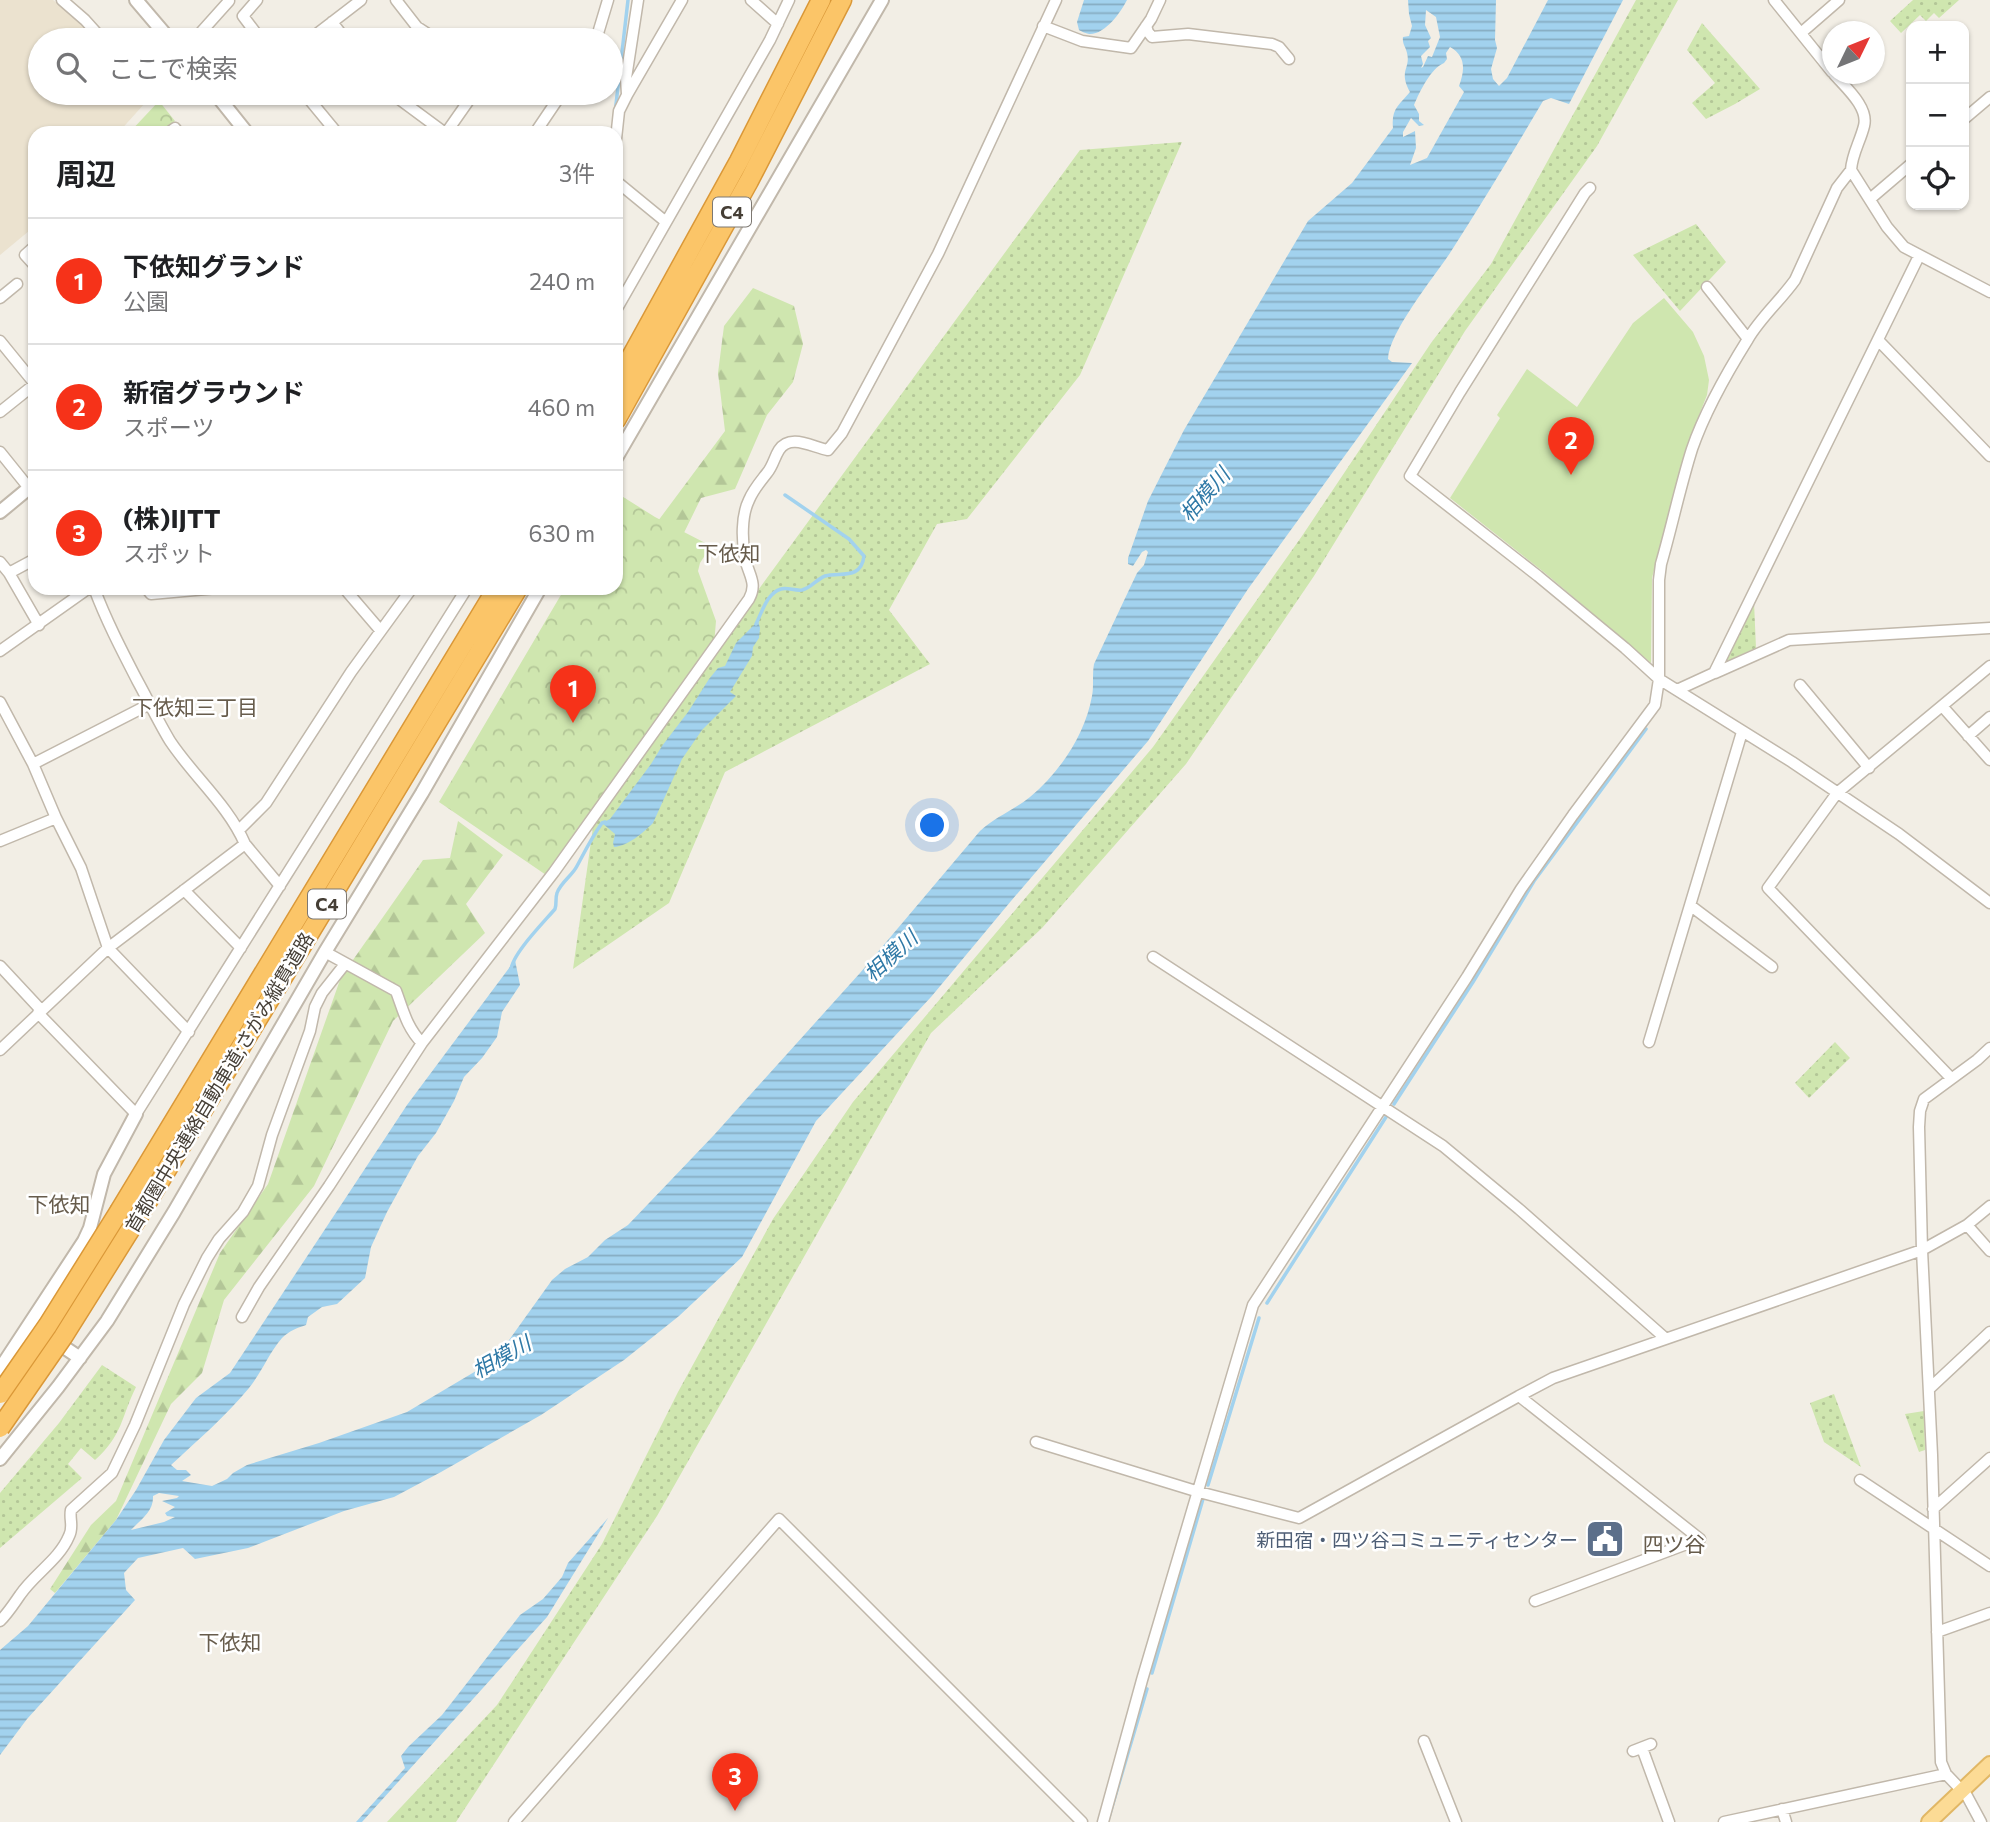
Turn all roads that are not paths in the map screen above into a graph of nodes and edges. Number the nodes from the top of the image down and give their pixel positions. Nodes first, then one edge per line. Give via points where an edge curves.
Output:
1 (62, 0) edge
2 (135, 0) edge
3 (228, 0) edge
4 (257, 0) edge
5 (396, 0) edge
6 (608, 0) edge
7 (638, 0) edge
8 (682, 0) edge
9 (751, 0) edge
10 (789, 0) edge
11 (821, 0) edge
12 (842, 0) edge
13 (854, 0) edge
14 (882, 0) edge
15 (1055, 0) edge
16 (1160, 0) edge
17 (1774, 0) edge
18 (1839, 0) edge
19 (359, 1) edge
20 (332, 22) junction
21 (778, 24) junction
22 (1043, 26) junction
23 (1146, 26) junction
24 (92, 28) edge
25 (160, 28) edge
26 (205, 28) edge
27 (252, 28) edge
28 (324, 28) edge
29 (337, 28) edge
30 (419, 28) edge
31 (600, 28) edge
32 (1801, 33) junction
33 (1289, 59) dead end
34 (1822, 59) edge
35 (1842, 84) edge
36 (627, 95) junction
37 (1990, 97) edge
38 (623, 103) edge
39 (225, 105) edge
40 (314, 105) edge
41 (408, 105) edge
42 (466, 105) edge
43 (555, 105) edge
44 (622, 105) edge
45 (1969, 115) edge
46 (241, 126) edge
47 (331, 126) edge
48 (436, 126) edge
49 (451, 126) edge
50 (542, 126) edge
51 (617, 126) edge
52 (1906, 168) edge
53 (1851, 170) junction
54 (749, 181) junction
55 (623, 187) edge
56 (1590, 188) dead end
57 (1870, 199) junction
58 (666, 222) junction
59 (1919, 256) junction
60 (17, 284) dead end
61 (1707, 287) dead end
62 (1990, 292) edge
63 (0, 298) edge
64 (623, 298) edge
65 (1748, 339) junction
66 (1878, 340) junction
67 (0, 341) edge
68 (623, 371) edge
69 (28, 375) edge
70 (28, 390) edge
71 (623, 407) edge
72 (0, 412) edge
73 (623, 446) edge
74 (0, 452) edge
75 (1990, 456) edge
76 (28, 481) edge
77 (28, 488) edge
78 (0, 512) edge
79 (0, 562) edge
80 (28, 563) edge
81 (9, 573) junction
82 (80, 595) edge
83 (97, 595) edge
84 (350, 595) edge
85 (407, 595) edge
86 (463, 595) edge
87 (493, 595) edge
88 (514, 595) edge
89 (536, 595) edge
90 (39, 625) junction
91 (1990, 628) edge
92 (380, 630) junction
93 (0, 650) edge
94 (1990, 666) edge
95 (1714, 673) junction
96 (1659, 678) junction
97 (1800, 685) dead end
98 (1677, 690) junction
99 (0, 702) edge
100 (150, 704) junction
101 (1942, 706) junction
102 (1990, 718) edge
103 (1742, 732) junction
104 (1968, 736) junction
105 (1990, 760) edge
106 (33, 764) junction
107 (1868, 768) junction
108 (1837, 793) junction
109 (56, 818) junction
110 (239, 830) junction
111 (0, 841) edge
112 (245, 844) junction
113 (280, 886) junction
114 (184, 890) junction
115 (1990, 904) edge
116 (1690, 906) junction
117 (108, 948) junction
118 (241, 948) junction
119 (324, 952) junction
120 (1153, 957) dead end
121 (345, 964) junction
122 (0, 966) edge
123 (1772, 967) dead end
124 (40, 1012) junction
125 (189, 1032) junction
126 (1649, 1042) dead end
127 (422, 1044) junction
128 (1990, 1048) edge
129 (0, 1050) edge
130 (1951, 1078) junction
131 (1384, 1106) junction
132 (136, 1114) junction
133 (1990, 1206) edge
134 (1967, 1225) junction
135 (1922, 1250) junction
136 (1990, 1251) edge
137 (242, 1317) dead end
138 (30, 1325) junction
139 (1990, 1332) edge
140 (1665, 1338) junction
141 (80, 1359) junction
142 (0, 1367) edge
143 (1928, 1389) junction
144 (0, 1394) edge
145 (1519, 1396) junction
146 (0, 1428) edge
147 (1036, 1443) dead end
148 (1990, 1458) edge
149 (0, 1459) edge
150 (1860, 1480) dead end
151 (1199, 1492) junction
152 (1933, 1509) junction
153 (1934, 1529) junction
154 (1990, 1566) edge
155 (1535, 1601) dead end
156 (1990, 1613) edge
157 (0, 1621) edge
158 (1937, 1632) junction
159 (1424, 1741) dead end
160 (1642, 1748) dead end
161 (1990, 1765) edge
162 (1946, 1774) junction
163 (1962, 1790) junction
164 (1782, 1809) junction
165 (514, 1822) edge
166 (1082, 1822) edge
167 (1103, 1822) edge
168 (1456, 1822) edge
169 (1669, 1822) edge
170 (1724, 1822) edge
171 (1786, 1822) edge
172 (1929, 1822) edge
173 (1981, 1822) edge

1 - 24 street
2 - 25 street
3 - 26 street
4 - 27 street via 243,16
5 - 30 street
6 - 31 street
7 - 36 street
8 - 36 street
9 - 21 street
10 - 21 street
11 - 68 highway, C4
12 - 54 highway, C4
13 - 54 highway
14 - 73 street
15 - 22 street
16 - 23 street
17 - 32 street
18 - 32 street
19 - 20 street
20 - 28 street
20 - 29 street
21 - 58 street
22 - 23 street via 1082,41 1131,48
22 - 127 street via 938,254 842,433 828,450 795,441 784,443 748,501 743,544 754,582 749,599 554,872
23 - 33 street via 1152,37 1188,34 1272,44
32 - 34 street
35 - 53 street via 1864,114
36 - 38 street
37 - 45 street
39 - 46 street
40 - 47 street
41 - 48 street
42 - 49 street
43 - 50 street
44 - 51 street
52 - 57 street
53 - 57 street
53 - 65 street via 1837,188 1794,280
54 - 71 highway, C4
55 - 58 street
56 - 96 street via 1410,476
57 - 59 street via 1896,239
58 - 64 street
59 - 62 street
59 - 66 street
60 - 63 street
61 - 65 street
65 - 96 street via 1693,448 1661,564
66 - 75 street
66 - 95 street
67 - 69 street
70 - 72 street
74 - 76 street
77 - 78 street
79 - 81 street
80 - 81 street
81 - 90 street
82 - 90 street
83 - 100 street
84 - 92 street
85 - 92 street
86 - 113 street
87 - 144 highway, 首都圏中央連絡自動車道;さがみ縦貫道路 / C4, bridge via 120,1210
88 - 146 highway, 首都圏中央連絡自動車道;さがみ縦貫道路 / C4, bridge via 136,1219
89 - 119 street
90 - 93 street
91 - 95 street via 1800,638
92 - 110 street via 266,803
94 - 101 street
95 - 98 street
96 - 98 street
96 - 131 street via 1655,705 1521,889
97 - 107 street
98 - 103 street
99 - 106 street
100 - 106 street
100 - 110 street via 170,740
101 - 104 street
101 - 107 street
102 - 104 street
103 - 108 street
103 - 116 street
104 - 105 street
106 - 109 street
107 - 108 street
108 - 115 street
108 - 130 street via 1768,888
109 - 111 street
109 - 117 street via 80,868
110 - 112 street
112 - 113 street
112 - 114 street
113 - 118 street
114 - 117 street
114 - 118 street
116 - 123 street
116 - 126 street
117 - 124 street
117 - 125 street
118 - 125 street
119 - 121 street
119 - 141 street via 174,1212
120 - 131 street
121 - 127 street via 396,991 405,1020
121 - 157 street via 315,1007 258,1186 207,1258 113,1473 71,1510 69,1538
122 - 124 street
124 - 129 street
124 - 132 street
125 - 132 street
127 - 137 street
128 - 130 street
130 - 135 street via 1924,1099 1920,1111
131 - 140 street via 1462,1161
131 - 151 street via 1253,1305
132 - 138 street via 104,1174 84,1241
133 - 134 street
134 - 135 street
134 - 136 street
135 - 140 street
135 - 143 street
138 - 141 street
138 - 142 street
139 - 143 street
140 - 145 street via 1553,1378
141 - 149 street
143 - 152 street
145 - 151 street via 1299,1518
145 - 155 street via 1700,1539
147 - 151 street
148 - 152 street
150 - 153 street
151 - 167 street
152 - 153 street
153 - 154 street
153 - 158 street
156 - 158 street
158 - 162 street via 1941,1762
159 - 168 street
160 - 169 street
161 - 163 main road
162 - 163 street
162 - 164 street
163 - 172 main road
163 - 173 street
164 - 170 street
164 - 171 street
165 - 166 street via 779,1519

